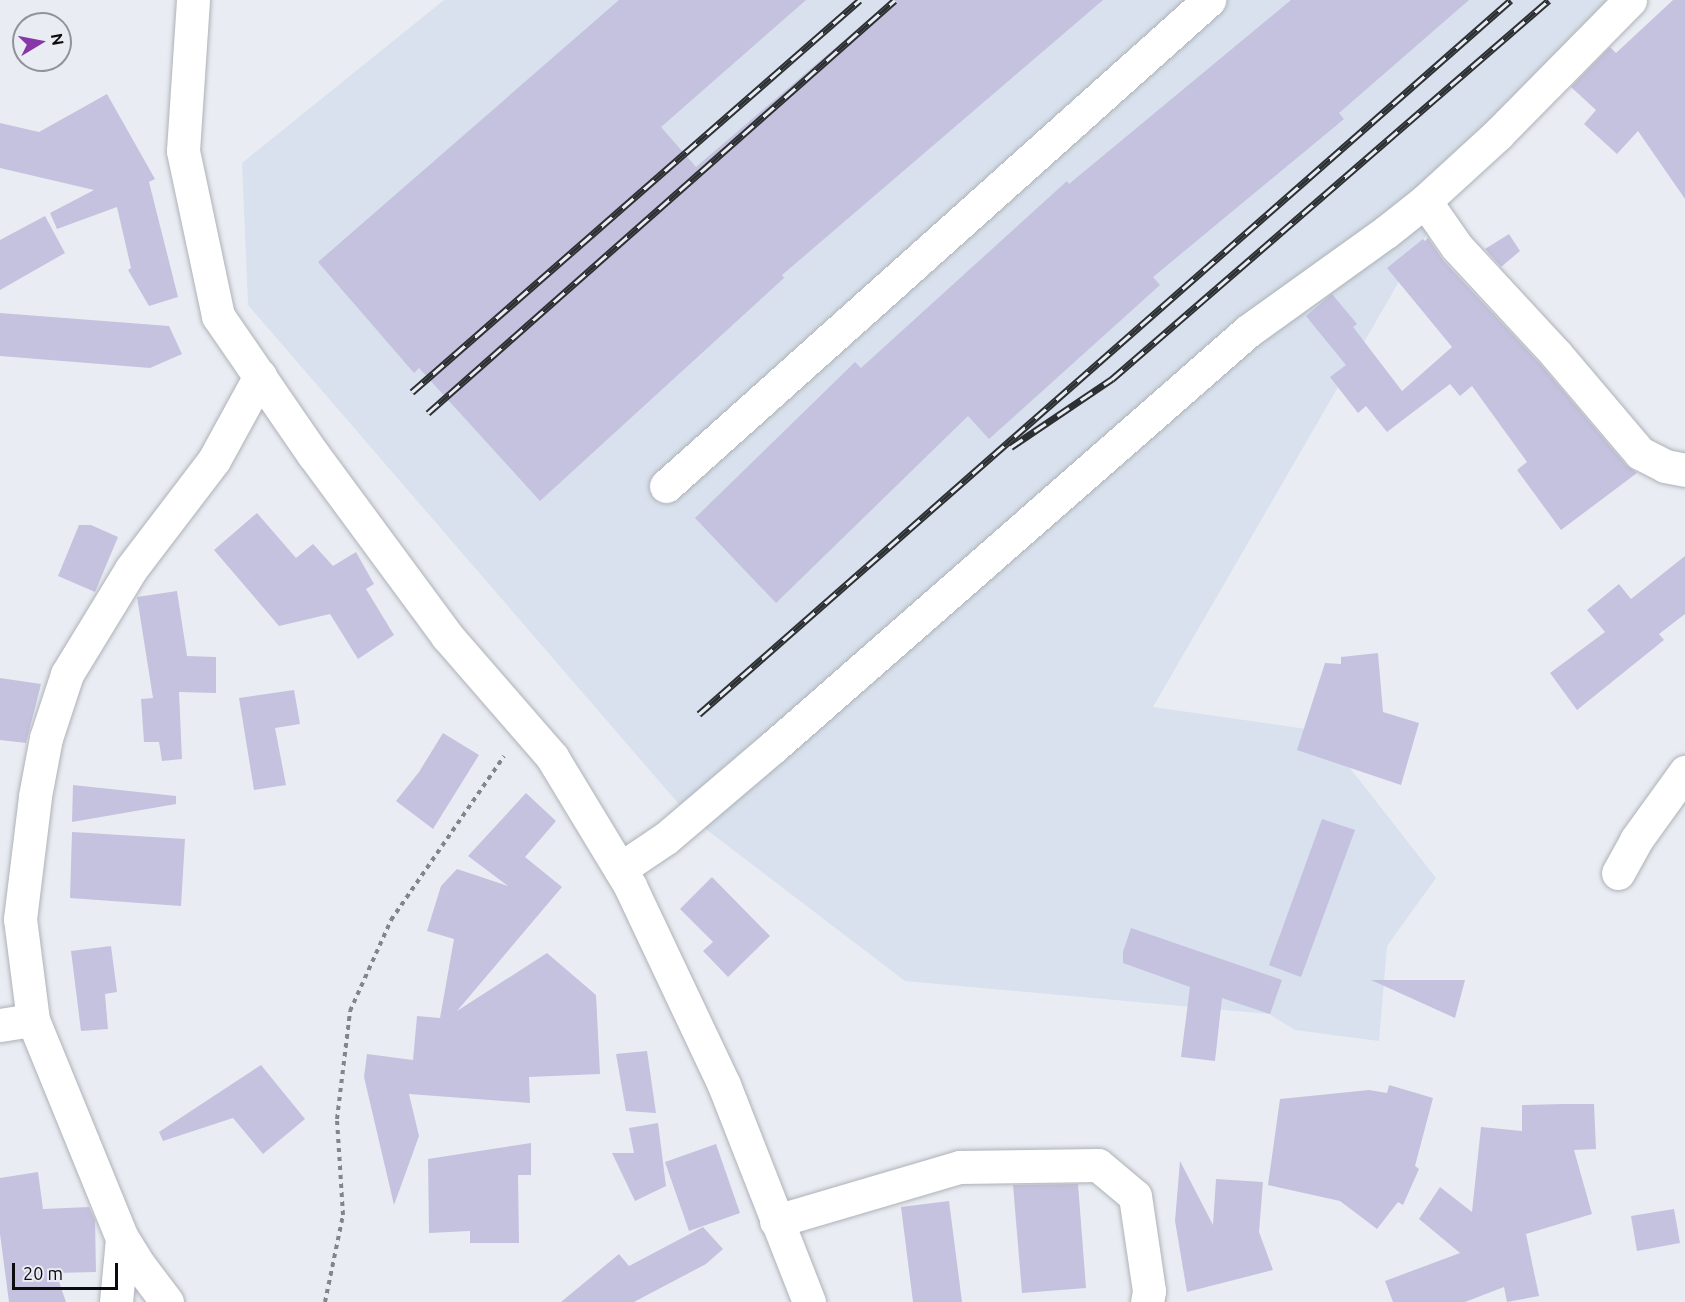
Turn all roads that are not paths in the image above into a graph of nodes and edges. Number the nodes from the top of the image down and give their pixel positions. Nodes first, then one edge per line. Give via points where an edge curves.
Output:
1 (192, 0) edge
2 (1209, 0) edge
3 (1630, 0) edge
4 (1425, 201) junction
5 (260, 376) junction
6 (1685, 470) edge
7 (666, 486) dead end
8 (1685, 772) edge
9 (620, 869) junction
10 (1618, 873) dead end
11 (33, 1020) junction
12 (0, 1025) edge
13 (776, 1221) junction
14 (122, 1238) junction
15 (116, 1302) edge
16 (166, 1302) edge
17 (809, 1302) edge
18 (1148, 1302) edge

1 - 5 street via 183,151 218,316
2 - 7 street
3 - 4 street via 1498,134
4 - 6 street via 1457,247 1640,453 1665,466
4 - 9 street via 1248,331 773,747 666,838
5 - 9 street via 447,636 552,757
5 - 11 street via 214,460 131,569 67,674 46,738 20,919
8 - 10 street via 1636,840
9 - 13 street via 724,1084
11 - 12 street
11 - 14 street
13 - 17 street
13 - 18 street via 960,1167 1098,1165 1135,1196
14 - 15 street
14 - 16 street

